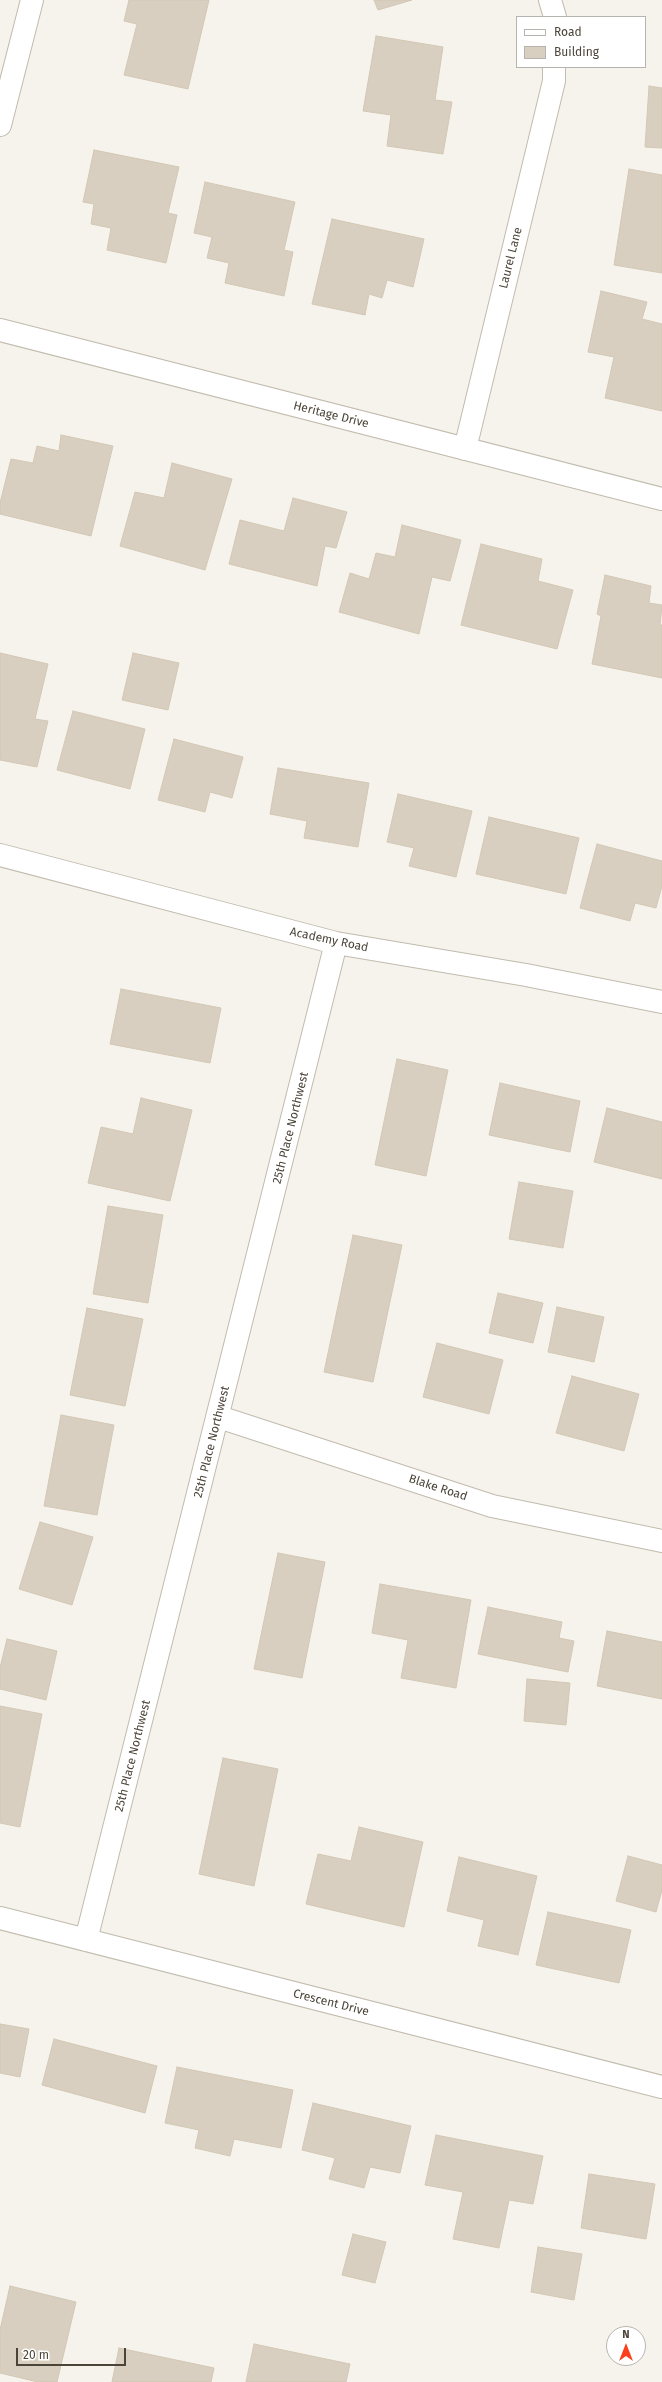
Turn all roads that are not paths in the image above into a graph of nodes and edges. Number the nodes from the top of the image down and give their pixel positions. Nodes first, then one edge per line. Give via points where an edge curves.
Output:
1 (32, 0) edge
2 (550, 0) edge
3 (554, 16) edge
4 (554, 68) edge
5 (0, 125) edge
6 (0, 330) edge
7 (465, 449) junction
8 (662, 499) edge
9 (0, 856) edge
10 (336, 943) junction
11 (662, 1002) edge
12 (219, 1417) junction
13 (662, 1541) edge
14 (0, 1918) edge
15 (86, 1940) junction
16 (662, 2087) edge

1 - 5 street
2 - 3 street
4 - 7 street, Laurel Lane via 554,81
6 - 7 street, Heritage Drive
7 - 8 street, Heritage Drive
9 - 10 street, Academy Road
10 - 11 street, Academy Road via 526,975
10 - 12 street, 25th Place Northwest
12 - 13 street, Blake Road via 492,1506
12 - 15 street, 25th Place Northwest
14 - 15 street, Crescent Drive
15 - 16 street, Crescent Drive

